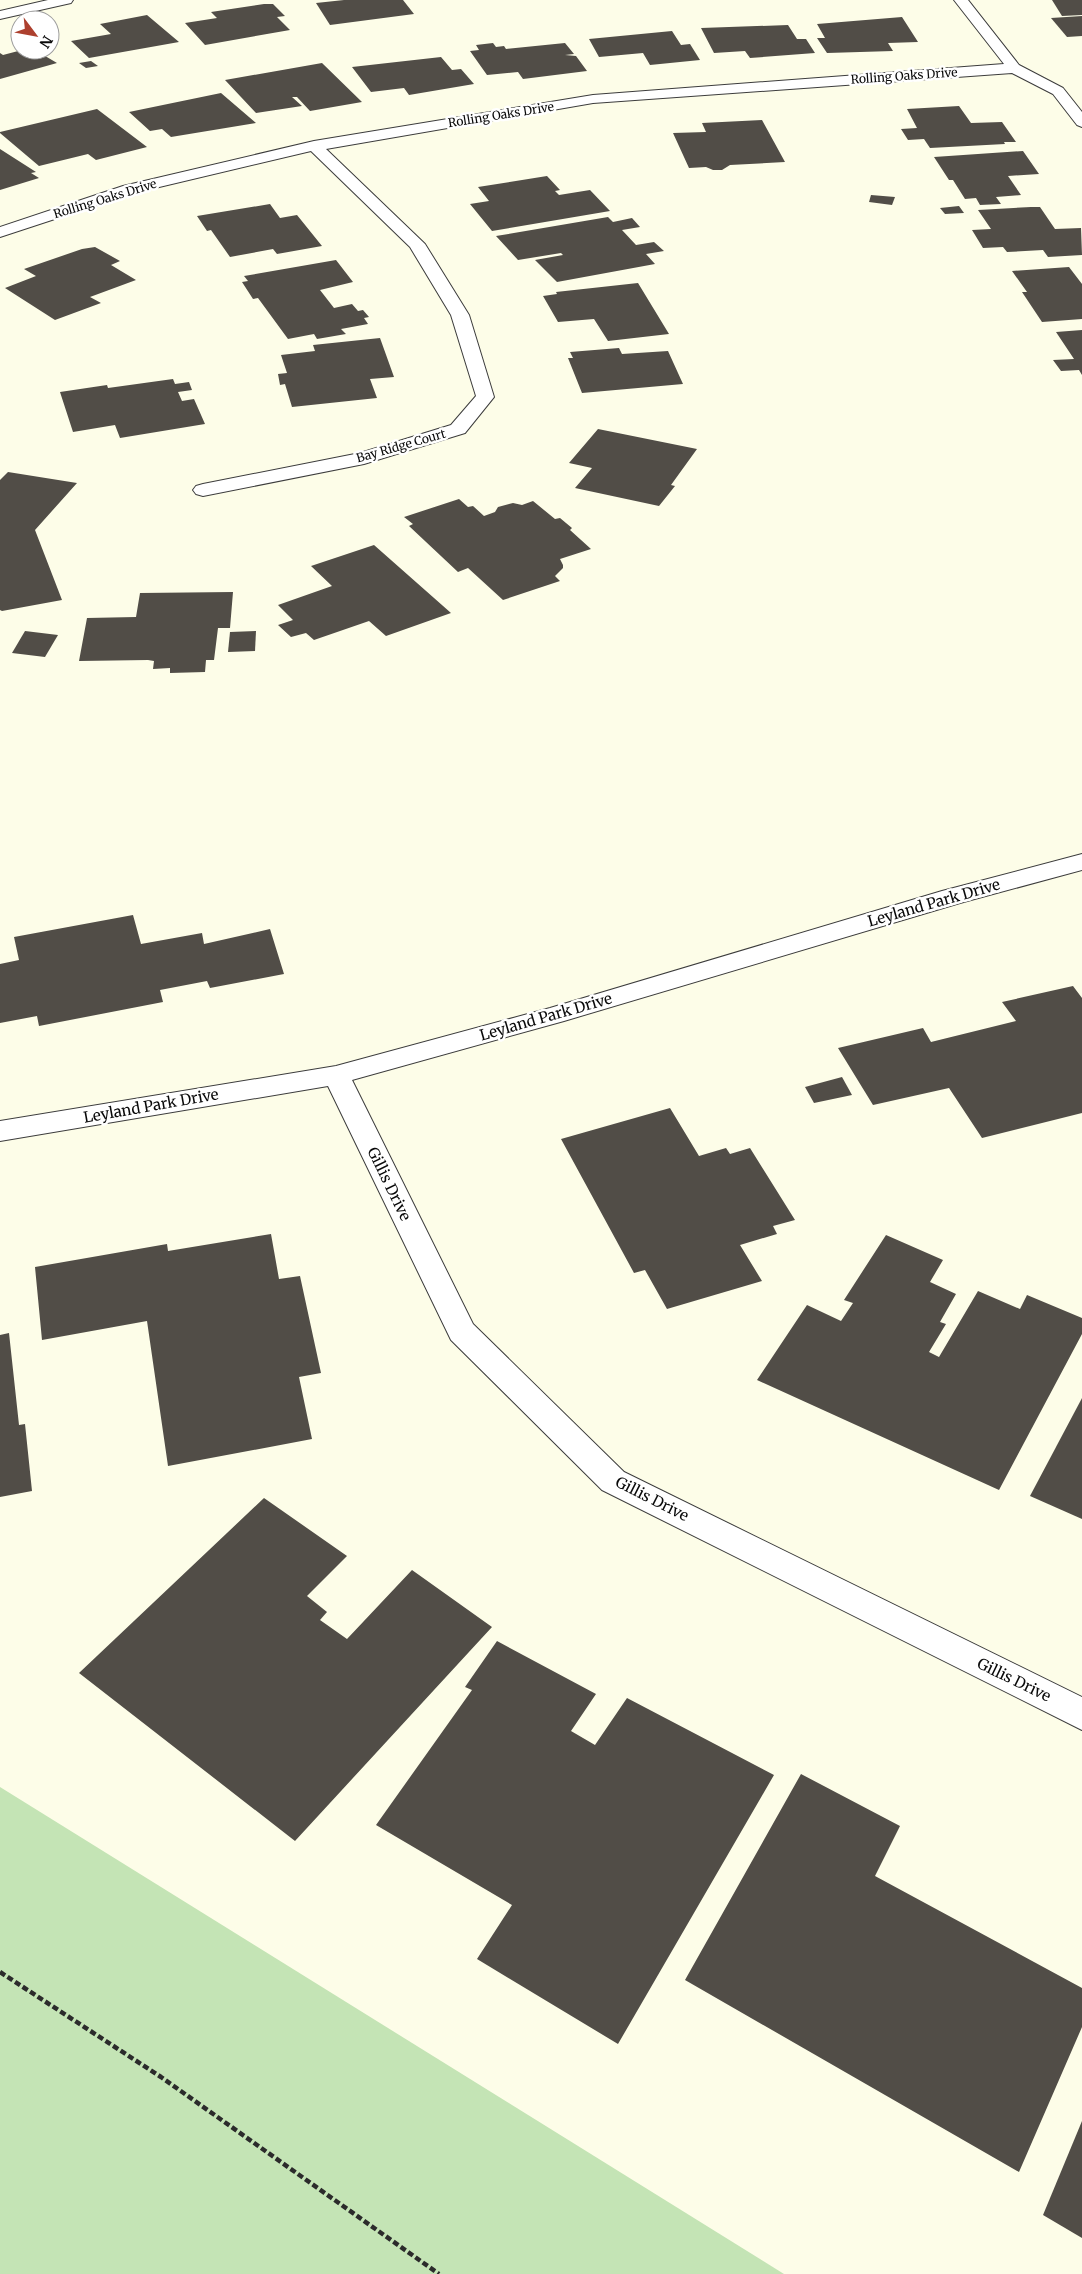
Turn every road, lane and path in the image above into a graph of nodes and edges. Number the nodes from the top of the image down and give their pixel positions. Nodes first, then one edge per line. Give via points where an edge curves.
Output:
1 (66, 0) edge
2 (961, 0) edge
3 (0, 15) edge
4 (1014, 68) junction
5 (1082, 122) edge
6 (314, 146) junction
7 (0, 232) edge
8 (203, 490) dead end
9 (1082, 862) edge
10 (336, 1075) junction
11 (0, 1131) edge
12 (1082, 1714) edge
13 (0, 1972) edge
14 (439, 2274) edge

1 - 3 street
2 - 4 street
4 - 5 street via 1058,91
4 - 6 street, Rolling Oaks Drive via 593,99
6 - 7 street, Rolling Oaks Drive via 129,190
6 - 8 street, Bay Ridge Court via 417,244 460,315 485,397 458,429 364,458
9 - 10 street, Leyland Park Drive
10 - 11 street, Leyland Park Drive
10 - 12 street, Gillis Drive via 462,1332 613,1481
13 - 14 path via 161,2077

